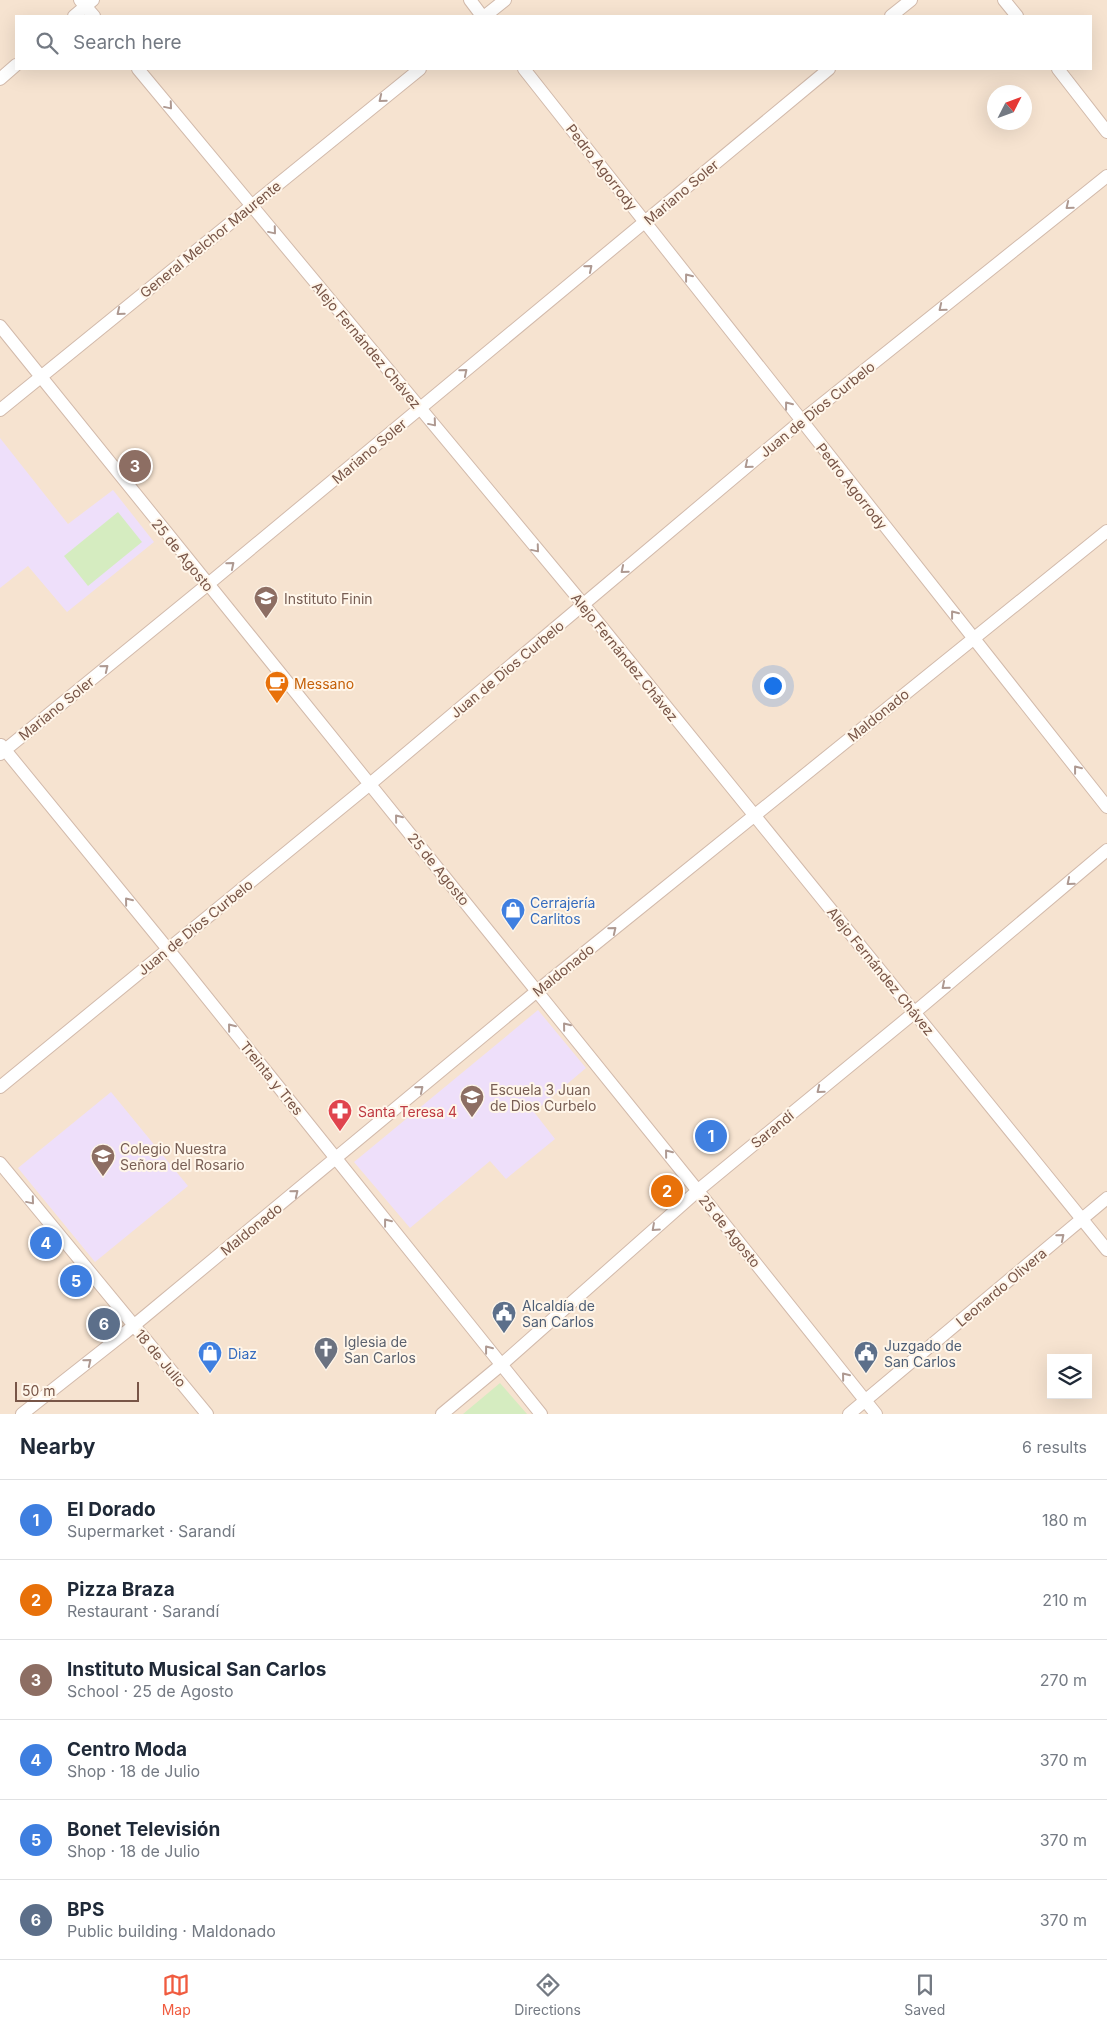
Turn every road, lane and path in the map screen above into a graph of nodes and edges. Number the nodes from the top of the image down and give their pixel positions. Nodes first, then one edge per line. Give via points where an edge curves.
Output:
1 (470, 0) edge
2 (505, 0) edge
3 (911, 0) edge
4 (1004, 0) edge
5 (86, 2) edge
6 (75, 15) edge
7 (93, 15) edge
8 (483, 15) edge
9 (485, 15) edge
10 (893, 15) edge
11 (1016, 15) edge
12 (15, 66) edge
13 (139, 70) edge
14 (419, 70) edge
15 (525, 70) edge
16 (828, 70) edge
17 (1059, 70) edge
18 (0, 78) edge
19 (1107, 132) edge
20 (1107, 176) edge
21 (251, 205) junction
22 (645, 222) junction
23 (0, 326) edge
24 (41, 376) junction
25 (420, 408) junction
26 (0, 410) edge
27 (801, 421) junction
28 (1107, 531) edge
29 (207, 585) junction
30 (582, 604) junction
31 (973, 638) junction
32 (2, 749) edge
33 (370, 784) junction
34 (1107, 807) edge
35 (754, 816) junction
36 (1107, 850) edge
37 (168, 949) junction
38 (537, 991) junction
39 (915, 1012) junction
40 (0, 1086) edge
41 (336, 1158) junction
42 (0, 1164) edge
43 (698, 1190) junction
44 (1107, 1198) edge
45 (1082, 1219) junction
46 (1107, 1250) edge
47 (134, 1325) junction
48 (501, 1365) junction
49 (865, 1400) junction
50 (22, 1414) edge
51 (208, 1414) edge
52 (442, 1414) edge
53 (541, 1414) edge
54 (848, 1414) edge
55 (876, 1414) edge

1 - 8 street
2 - 9 street
3 - 10 street
4 - 11 street
5 - 6 street
5 - 7 street
12 - 18 street
13 -> 21 street, Alejo Fernández Chávez
14 -> 21 street, General Melchor Maurente
15 - 22 street, Pedro Agorrody
16 - 22 street, Mariano Soler
17 - 19 street
20 -> 27 street, Juan de Dios Curbelo
21 -> 24 street, General Melchor Maurente
21 -> 25 street, Alejo Fernández Chávez
25 -> 22 street, Mariano Soler
27 -> 22 street, Pedro Agorrody
23 - 24 street, 25 de Agosto
24 - 26 street, General Melchor Maurente
24 - 29 street, 25 de Agosto
29 -> 25 street, Mariano Soler
25 -> 30 street, Alejo Fernández Chávez
27 -> 30 street, Juan de Dios Curbelo
31 -> 27 street, Pedro Agorrody
28 - 31 street, Maldonado
32 -> 29 street, Mariano Soler
29 - 33 street, 25 de Agosto
30 - 33 street, Juan de Dios Curbelo
30 - 35 street, Alejo Fernández Chávez
34 -> 31 street, Pedro Agorrody
31 - 35 street, Maldonado
37 -> 32 street, Treinta y Tres
33 - 37 street, Juan de Dios Curbelo
38 -> 33 street, 25 de Agosto
38 -> 35 street, Maldonado
35 - 39 street, Alejo Fernández Chávez
36 -> 39 street, Sarandí
37 - 40 street, Juan de Dios Curbelo
41 -> 37 street, Treinta y Tres
41 -> 38 street, Maldonado
43 -> 38 street, 25 de Agosto
39 -> 43 street, Sarandí
39 - 45 street, Alejo Fernández Chávez
47 -> 41 street, Maldonado
48 -> 41 street, Treinta y Tres
42 -> 47 street, 18 de Julio
43 -> 48 street, Sarandí
49 -> 43 street, 25 de Agosto
44 - 45 street, Leonardo Olivera
45 - 46 street, Alejo Fernández Chávez
49 -> 45 street, Leonardo Olivera
50 -> 47 street, Maldonado
47 - 51 street, 18 de Julio
48 - 52 street, Sarandí
48 - 53 street, Treinta y Tres
49 - 54 street, Leonardo Olivera
49 - 55 street, 25 de Agosto

